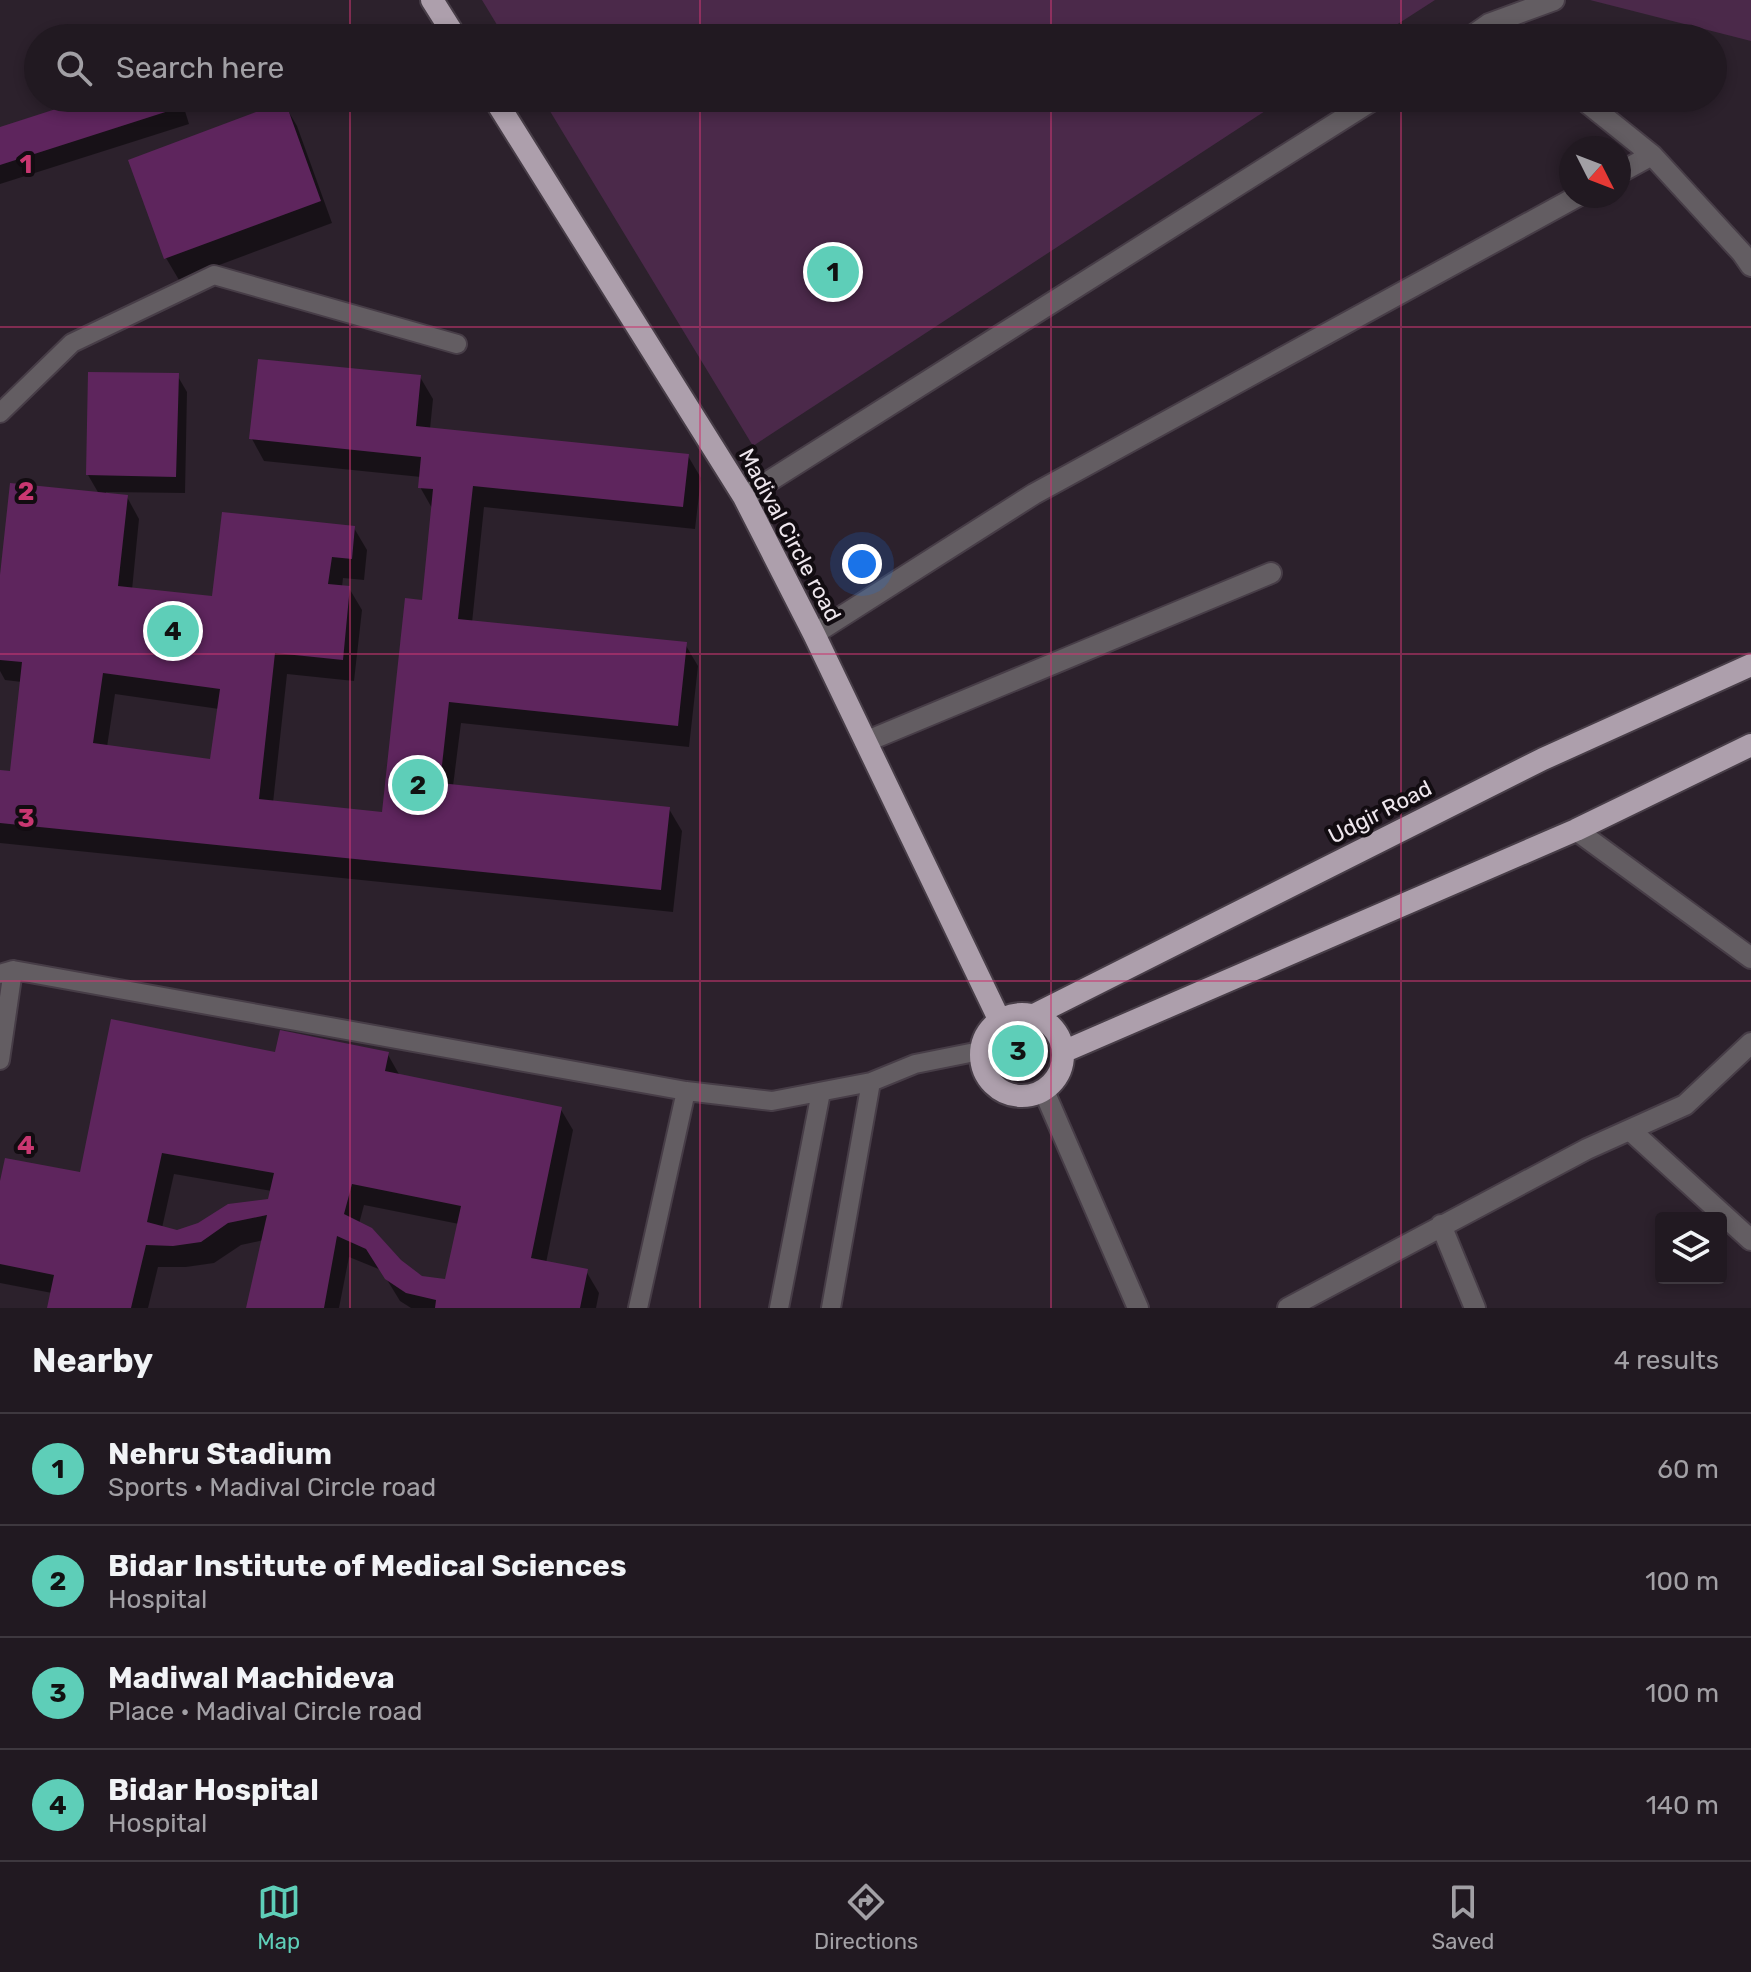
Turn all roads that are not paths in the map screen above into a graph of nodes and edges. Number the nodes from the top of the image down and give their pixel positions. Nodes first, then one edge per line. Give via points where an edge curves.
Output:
1 (432, 0) edge
2 (1554, 0) edge
3 (447, 24) edge
4 (1489, 24) edge
5 (503, 112) edge
6 (1354, 112) edge
7 (1598, 112) edge
8 (1652, 155) junction
9 (1631, 166) edge
10 (1559, 206) edge
11 (1748, 254) edge
12 (457, 344) dead end
13 (0, 413) edge
14 (744, 497) junction
15 (1271, 573) dead end
16 (814, 634) junction
17 (1751, 665) edge
18 (865, 742) junction
19 (1751, 745) edge
20 (1576, 830) junction
21 (1751, 958) edge
22 (6, 972) edge
23 (1036, 1014) junction
24 (999, 1019) junction
25 (1751, 1043) edge
26 (980, 1051) junction
27 (1065, 1051) junction
28 (0, 1060) edge
29 (871, 1082) junction
30 (686, 1091) junction
31 (1044, 1091) junction
32 (821, 1092) junction
33 (1630, 1130) junction
34 (1441, 1225) junction
35 (1751, 1240) edge
36 (638, 1308) edge
37 (779, 1308) edge
38 (831, 1308) edge
39 (1138, 1308) edge
40 (1288, 1308) edge
41 (1475, 1308) edge

1 - 3 highway
2 - 4 street
5 - 14 highway, Madival Circle road
6 - 14 street
7 - 8 street
8 - 9 street
8 - 11 street
10 - 16 street via 1034,494
12 - 13 lane via 214,275 72,343
14 - 16 highway, Madival Circle road
15 - 18 street
16 - 18 highway, Madival Circle road
17 - 23 highway, Udgir Road via 1543,759
18 - 24 highway, Madival Circle road
19 - 20 highway
20 - 21 street
20 - 27 highway
22 - 28 lane
22 - 30 lane
23 - 24 highway
23 - 27 highway via 1056,1029
24 - 26 highway via 986,1033
25 - 33 street via 1685,1105
26 - 29 lane via 915,1064
26 - 31 highway via 984,1074 1000,1091 1022,1097
27 - 31 highway via 1060,1074
29 - 32 lane
29 - 38 lane
30 - 32 lane via 772,1101
30 - 36 lane
31 - 39 street
32 - 37 lane
33 - 34 street
33 - 35 street
34 - 40 street
34 - 41 street

